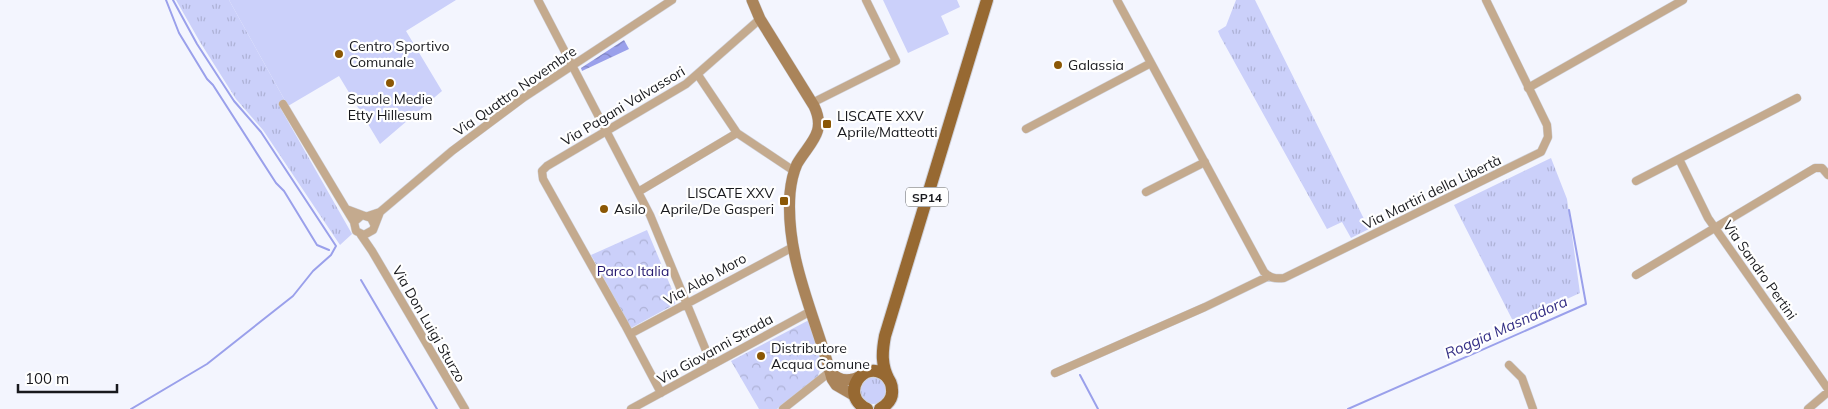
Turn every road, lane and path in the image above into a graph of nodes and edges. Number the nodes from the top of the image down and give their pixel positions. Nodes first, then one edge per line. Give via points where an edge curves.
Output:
1 (538, 0) edge
2 (672, 0) edge
3 (866, 0) edge
4 (983, 0) edge
5 (987, 0) edge
6 (1116, 0) edge
7 (1486, 0) edge
8 (1684, 0) edge
9 (754, 2) edge
10 (760, 19) junction
11 (969, 59) junction
12 (1151, 63) junction
13 (571, 65) junction
14 (698, 75) junction
15 (1528, 88) junction
16 (1796, 98) dead end
17 (812, 103) junction
18 (283, 104) dead end
19 (1026, 129) dead end
20 (606, 132) junction
21 (737, 133) junction
22 (1679, 159) junction
23 (1204, 162) junction
24 (794, 171) junction
25 (1828, 175) edge
26 (1636, 181) dead end
27 (638, 192) junction
28 (1146, 192) dead end
29 (346, 209) junction
30 (380, 212) junction
31 (365, 215) junction
32 (354, 222) junction
33 (374, 224) junction
34 (1715, 227) junction
35 (371, 233) junction
36 (361, 235) junction
37 (793, 247) junction
38 (372, 251) junction
39 (1636, 275) dead end
40 (1269, 276) junction
41 (687, 304) junction
42 (811, 312) junction
43 (630, 334) junction
44 (885, 336) junction
45 (712, 365) junction
46 (1509, 365) dead end
47 (831, 372) junction
48 (1055, 374) dead end
49 (862, 375) junction
50 (889, 380) junction
51 (1828, 391) edge
52 (661, 393) junction
53 (859, 404) edge
54 (465, 409) edge
55 (631, 409) edge
56 (783, 409) edge
57 (880, 409) edge
58 (1533, 409) edge
59 (1808, 409) edge

1 - 13 street
2 - 13 street, Via Quattro Novembre
3 - 17 street via 896,61
4 - 11 main road, SP14
5 - 11 main road, SP14
6 - 12 street
7 - 15 street, Via Martiri della Libertà
8 - 15 street
9 - 10 street
10 - 14 street, Via Pagani Valvassori
10 - 17 street
11 - 44 main road, SP14
12 - 19 street
12 - 23 street
13 - 20 street
13 - 30 street, Via Quattro Novembre via 487,124
14 - 20 street, Via Pagani Valvassori
14 - 21 street
15 - 40 street, Via Martiri della Libertà via 1548,130 1541,152 1284,278
16 - 22 street
17 - 24 street via 818,116 818,130
18 - 29 street
20 - 27 street
20 - 43 street, Via Pagani Valvassori via 542,171 543,179
21 - 24 street
21 - 27 street
22 - 26 street
22 - 34 street, Via Sandro Pertini
23 - 28 street
23 - 40 street
24 - 37 street via 789,204
25 - 34 street via 1822,168 1815,168
27 - 41 street
29 - 31 street
29 - 32 street
30 - 31 street, Via Quattro Novembre
30 - 33 street, Via Quattro Novembre
31 - 32 street
31 - 33 street
32 - 36 street via 356,231
33 - 35 street
34 - 39 street
34 - 51 street, Via Sandro Pertini
35 - 36 street
35 - 38 street, Via Don Luigi Sturzo
36 - 38 street, Via Don Luigi Sturzo
37 - 41 street, Via Aldo Moro
37 - 42 street
38 - 54 street, Via Don Luigi Sturzo
40 - 48 street
41 - 43 street, Via Aldo Moro
41 - 45 street
42 - 45 street, Via Giovanni Strada
42 - 47 street
43 - 52 street
44 - 49 main road, SP14
44 - 50 main road, SP14 via 882,358
45 - 52 street, Via Giovanni Strada
46 - 58 street via 1522,378
47 - 49 street via 845,380
47 - 53 street via 835,384
47 - 56 street
49 - 50 main road via 878,372
49 - 53 main road, SP14 via 855,385
50 - 57 main road, SP14 via 892,396
51 - 59 street
52 - 55 street, Via Giovanni Strada

